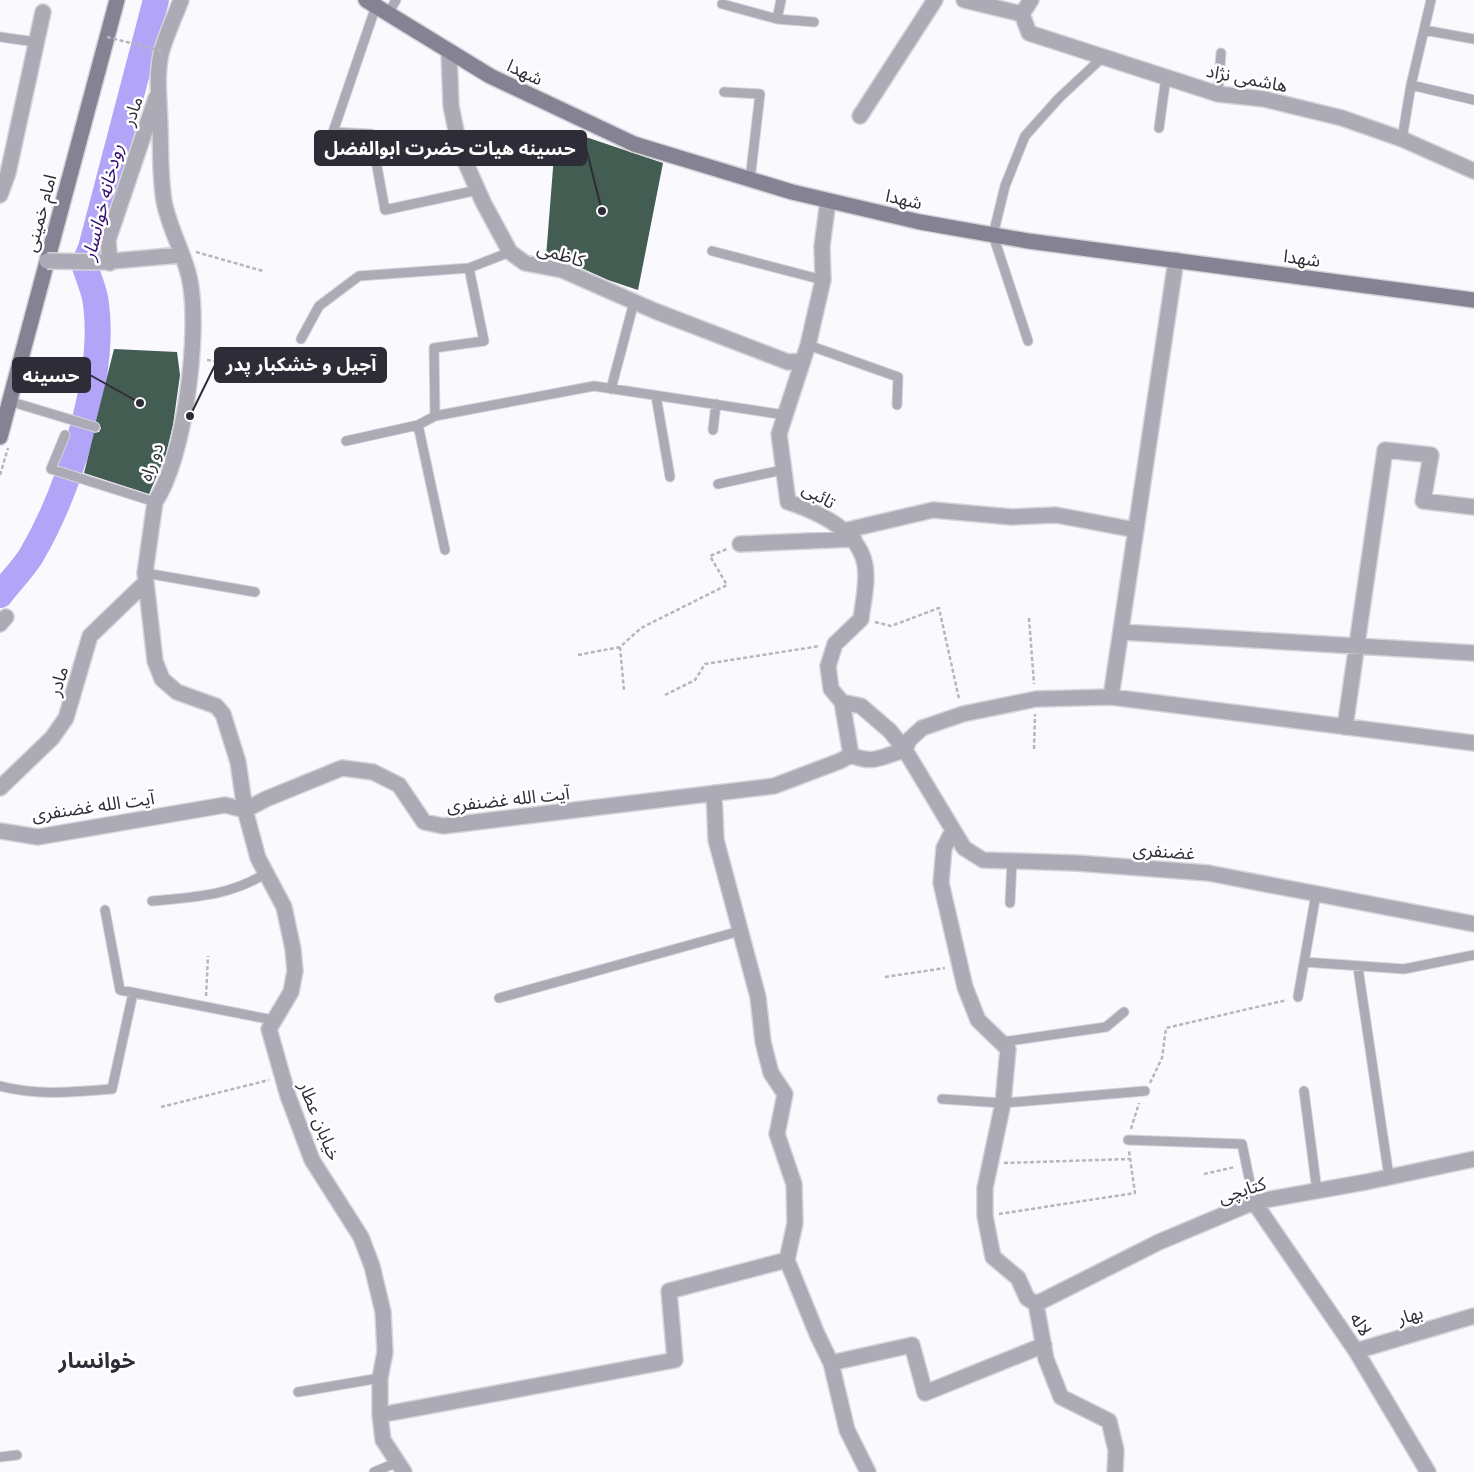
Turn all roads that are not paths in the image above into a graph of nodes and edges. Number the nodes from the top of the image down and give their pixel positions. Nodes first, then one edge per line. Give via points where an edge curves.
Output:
1 (117, 0) edge
2 (181, 0) edge
3 (396, 0) edge
4 (781, 0) edge
5 (935, 0) edge
6 (964, 0) edge
7 (1031, 0) edge
8 (1431, 0) edge
9 (722, 4) dead end
10 (376, 7) edge
11 (43, 12) dead end
12 (1022, 14) junction
13 (778, 19) junction
14 (814, 22) dead end
15 (1424, 30) junction
16 (0, 37) edge
17 (1474, 39) edge
18 (36, 42) junction
19 (449, 51) junction
20 (1221, 53) dead end
21 (1103, 57) junction
22 (1166, 78) junction
23 (1412, 85) junction
24 (159, 89) junction
25 (724, 92) dead end
26 (1218, 94) junction
27 (1474, 100) edge
28 (860, 116) dead end
29 (1159, 128) dead end
30 (1402, 139) junction
31 (1474, 171) edge
32 (4, 172) edge
33 (750, 180) junction
34 (478, 190) junction
35 (0, 195) edge
36 (828, 201) junction
37 (993, 235) junction
38 (179, 251) junction
39 (712, 251) dead end
40 (510, 252) junction
41 (1176, 260) junction
42 (47, 261) junction
43 (104, 262) junction
44 (470, 268) junction
45 (823, 280) junction
46 (1474, 300) edge
47 (634, 302) junction
48 (301, 339) dead end
49 (1028, 341) dead end
50 (808, 345) junction
51 (802, 361) junction
52 (611, 389) junction
53 (656, 396) junction
54 (9, 401) junction
55 (716, 404) junction
56 (897, 405) dead end
57 (785, 415) junction
58 (436, 416) junction
59 (418, 425) junction
60 (95, 427) dead end
61 (713, 430) dead end
62 (65, 435) dead end
63 (0, 437) edge
64 (346, 441) dead end
65 (782, 470) junction
66 (670, 477) dead end
67 (718, 484) dead end
68 (155, 502) junction
69 (1474, 507) edge
70 (1136, 530) junction
71 (848, 535) junction
72 (740, 544) road end
73 (445, 550) dead end
74 (145, 577) junction
75 (255, 592) dead end
76 (1121, 632) junction
77 (1356, 646) junction
78 (1474, 653) edge
79 (1111, 697) junction
80 (842, 702) junction
81 (1345, 727) junction
82 (1474, 743) edge
83 (905, 750) junction
84 (845, 758) junction
85 (0, 788) edge
86 (714, 793) junction
87 (245, 810) junction
88 (953, 830) junction
89 (0, 831) edge
90 (1012, 861) junction
91 (266, 874) junction
92 (1316, 894) junction
93 (152, 901) dead end
94 (1010, 903) dead end
95 (106, 910) dead end
96 (1474, 924) edge
97 (740, 931) junction
98 (1474, 955) edge
99 (1304, 962) junction
100 (1358, 968) junction
101 (133, 993) junction
102 (1298, 997) road end
103 (499, 998) dead end
104 (1124, 1012) dead end
105 (273, 1020) junction
106 (1002, 1042) junction
107 (0, 1086) edge
108 (1145, 1091) road end
109 (1304, 1091) dead end
110 (942, 1099) dead end
111 (1002, 1104) junction
112 (1128, 1140) road end
113 (1474, 1159) edge
114 (1389, 1178) junction
115 (1317, 1191) junction
116 (1254, 1202) junction
117 (787, 1260) junction
118 (1036, 1304) junction
119 (1474, 1316) edge
120 (1044, 1345) junction
121 (1356, 1351) junction
122 (831, 1363) junction
123 (380, 1378) junction
124 (298, 1392) dead end
125 (380, 1415) junction
126 (17, 1455) dead end
127 (0, 1457) edge
128 (401, 1467) edge
129 (374, 1472) edge
130 (868, 1472) edge
131 (1115, 1472) edge
132 (1428, 1472) edge

1 - 42 main road, امام خمینی
2 - 24 street, مادر via 162,51
3 - 10 lane
4 - 13 lane
5 - 28 street
6 - 12 street
7 - 12 street
8 - 15 lane
9 - 13 lane
10 - 19 main road, شهدا
10 - 34 lane via 332,132 372,134 385,210
11 - 18 street
12 - 21 street, هاشمی نژاد via 1029,33
13 - 14 lane
15 - 17 lane
15 - 23 lane
16 - 18 lane
18 - 32 street
19 - 33 main road, شهدا via 490,76 634,144
19 - 34 street, کاظمی via 451,106 458,141
20 - 26 lane
21 - 22 street, هاشمی نژاد
21 - 37 lane via 1059,98 1025,136 1005,186
22 - 26 street, هاشمی نژاد
22 - 29 lane
23 - 27 lane
23 - 30 lane
24 - 38 street, دو راه via 164,202
24 - 43 street, مادر via 108,240
25 - 33 lane via 760,94
26 - 30 street, هاشمی نژاد via 1264,99 1342,118
30 - 31 street, هاشمی نژاد
32 - 35 street
33 - 36 main road, شهدا
34 - 40 street, کاظمی
36 - 37 main road, شهدا
36 - 45 street, تائبی via 822,246
37 - 41 main road, شهدا
37 - 49 lane
38 - 43 street
38 - 68 street, دو راه via 189,278 193,317 186,407 173,460
39 - 45 lane
40 - 44 lane
40 - 47 street, کاظمی via 525,263 562,270
41 - 46 main road, شهدا
41 - 70 street
42 - 43 street, bridge
42 - 54 main road, امام خمینی
44 - 48 lane via 359,276 319,306
44 - 58 lane via 484,341 434,348
45 - 50 street, تائبی
47 - 51 street, کاظمی via 788,362
47 - 52 lane
50 - 51 street, تائبی
50 - 56 lane via 898,377
51 - 57 street, تائبی
52 - 53 lane
52 - 58 lane via 594,386
53 - 55 lane
53 - 66 lane
54 - 60 lane
54 - 63 main road, امام خمینی
55 - 57 lane
55 - 61 lane
57 - 65 street, تائبی via 779,434
58 - 59 lane
59 - 64 lane
59 - 73 lane
62 - 68 lane via 51,469
65 - 67 lane
65 - 71 street, تائبی via 788,502 803,507
68 - 74 street, دو راه
69 - 77 street via 1423,501 1431,455 1385,450
70 - 71 street via 1056,515 1012,517 933,510
70 - 76 street
71 - 72 street
71 - 80 street via 860,548 865,566 861,619 835,644 828,666 831,689
74 - 75 lane
74 - 85 street, مادر via 90,636 66,718 52,738
74 - 87 street, دو راه via 155,661 162,679 177,692 216,706 223,714 238,762
76 - 77 street
76 - 79 street
77 - 78 street
77 - 81 street
79 - 81 street
79 - 83 street via 1036,699 962,714 922,728 909,740
80 - 83 street, غضنفری via 861,706 885,726
80 - 84 street
81 - 82 street
83 - 84 street via 877,760
83 - 88 street, غضنفری
84 - 86 street, آیت الله غضنفری via 774,786
86 - 87 street, آیت الله غضنفری via 442,826 424,822 399,785 373,772 342,768
86 - 97 street via 716,840
87 - 89 street, آیت الله غضنفری via 225,805 38,837
87 - 91 street via 258,858
88 - 90 street, غضنفری via 964,848 983,860
88 - 106 street via 944,848 941,883 965,987 978,1020
90 - 92 street, غضنفری via 1208,873
90 - 94 lane
91 - 93 lane via 248,885 212,895
91 - 105 street via 284,907 295,971 291,992
92 - 96 street, غضنفری
92 - 99 lane
95 - 101 lane via 120,990
97 - 103 lane
97 - 117 street via 758,997 763,1042 771,1073 785,1094 776,1134 794,1184 795,1223
98 - 100 lane via 1404,969
99 - 100 lane
99 - 102 lane
100 - 114 lane
101 - 105 lane
101 - 107 lane via 112,1089 20,1091
104 - 106 lane via 1106,1027
105 - 123 street, خیابان عطار via 269,1029 282,1077 312,1160 361,1237 372,1266 383,1312 385,1352
106 - 111 street via 1008,1049
108 - 111 lane
109 - 115 lane
110 - 111 lane
111 - 118 street via 984,1188 985,1216 993,1257 1018,1278 1027,1298
112 - 116 lane via 1242,1144
113 - 114 street, کتابچی
114 - 115 street, کتابچی
115 - 116 street, کتابچی
116 - 118 street, کتابچی via 1159,1242
116 - 121 street, لاله
117 - 122 street
117 - 125 street via 668,1291 676,1360
118 - 120 street
119 - 121 street, بهار
120 - 122 street via 924,1392 912,1344
120 - 131 street via 1061,1397 1109,1421 1116,1450
121 - 132 street, لاله
122 - 130 street via 847,1430
123 - 124 lane
123 - 125 street, خیابان عطار
125 - 128 street, خیابان عطار via 383,1440
126 - 127 lane
128 - 129 lane

